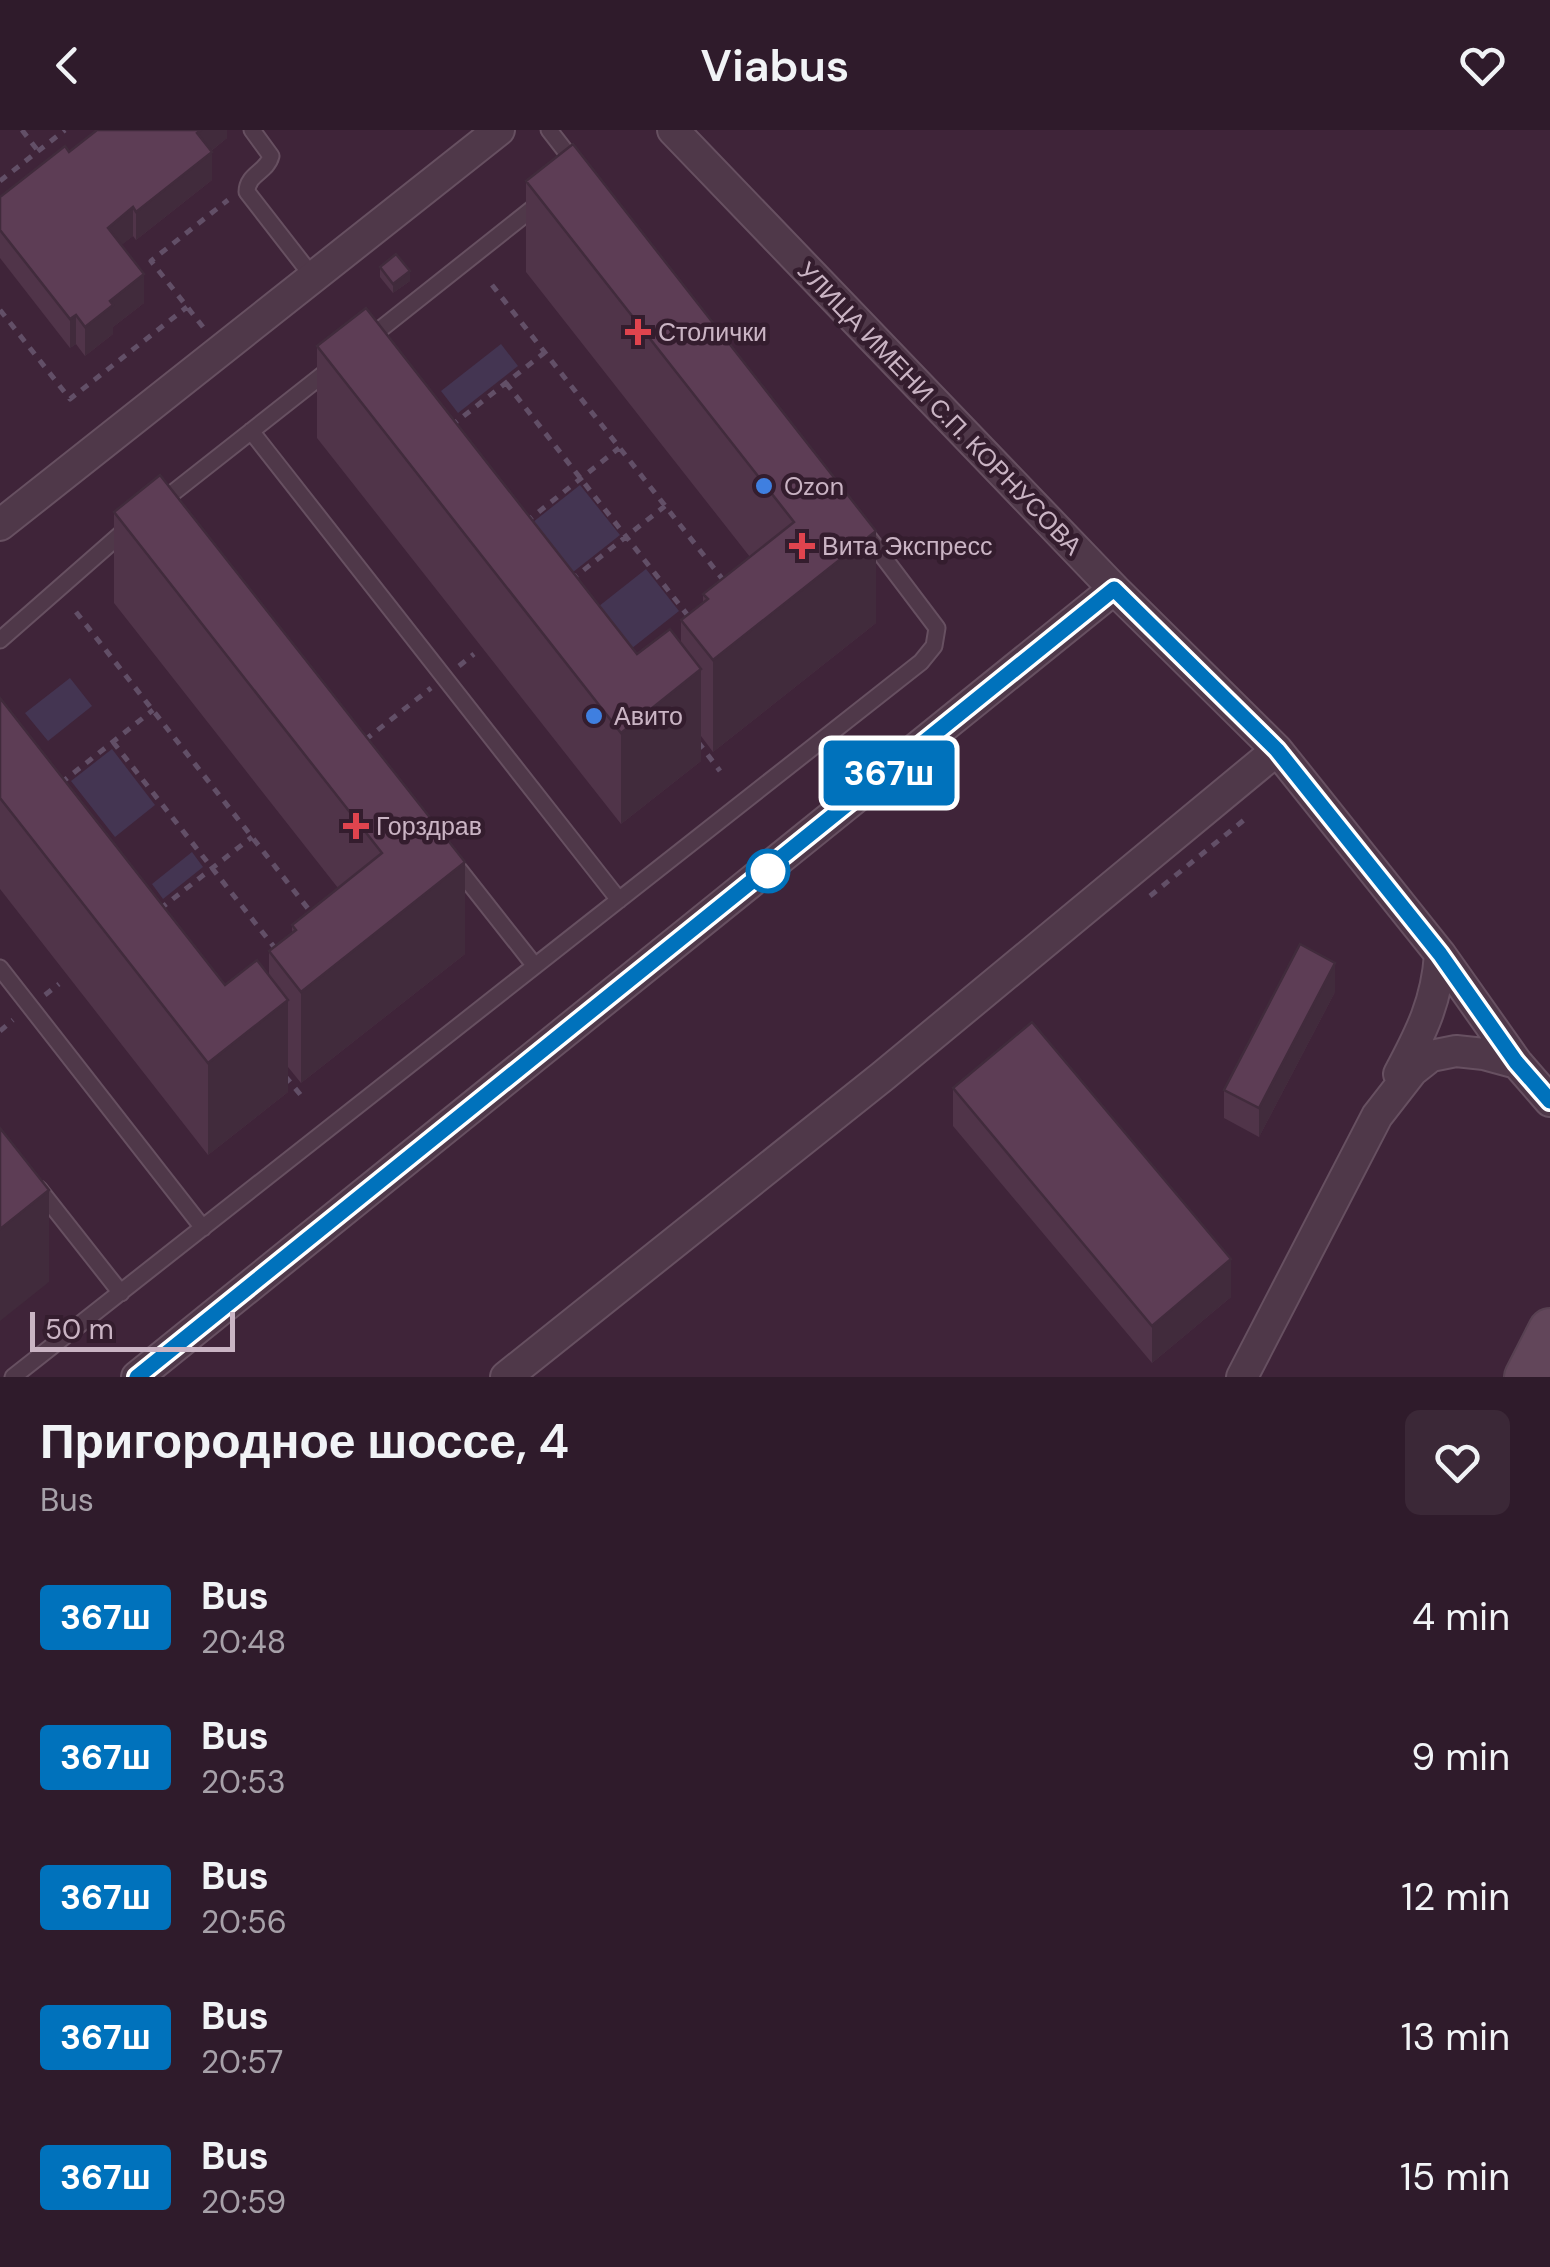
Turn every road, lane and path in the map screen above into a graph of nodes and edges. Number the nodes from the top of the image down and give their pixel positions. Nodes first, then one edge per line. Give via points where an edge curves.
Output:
1 (22, 130) edge
2 (65, 130) edge
3 (252, 130) edge
4 (499, 130) edge
5 (549, 130) edge
6 (673, 130) edge
7 (38, 151) junction
8 (581, 171) junction
9 (0, 181) edge
10 (565, 184) edge
11 (592, 185) edge
12 (247, 192) junction
13 (550, 196) edge
14 (313, 277) junction
15 (492, 286) dead end
16 (188, 307) junction
17 (0, 310) edge
18 (203, 327) dead end
19 (361, 344) edge
20 (544, 352) junction
21 (346, 357) edge
22 (506, 383) junction
23 (251, 431) junction
24 (440, 434) edge
25 (619, 448) junction
26 (580, 478) junction
27 (167, 497) junction
28 (665, 506) junction
29 (152, 508) edge
30 (178, 511) edge
31 (853, 518) edge
32 (138, 520) edge
33 (0, 525) edge
34 (516, 530) edge
35 (626, 536) junction
36 (724, 581) edge
37 (561, 588) edge
38 (1114, 589) junction
39 (76, 612) dead end
40 (697, 627) edge
41 (0, 640) edge
42 (474, 654) dead end
43 (445, 678) junction
44 (154, 710) junction
45 (688, 729) edge
46 (113, 742) junction
47 (360, 744) edge
48 (1277, 750) junction
49 (720, 770) dead end
50 (60, 784) edge
51 (252, 837) junction
52 (442, 847) edge
53 (212, 868) junction
54 (619, 900) junction
55 (159, 910) edge
56 (322, 925) edge
57 (1440, 954) junction
58 (282, 957) edge
59 (535, 966) junction
60 (0, 968) edge
61 (1516, 1062) junction
62 (284, 1073) dead end
63 (304, 1099) dead end
64 (1550, 1100) edge
65 (1376, 1116) junction
66 (24, 1169) edge
67 (203, 1228) junction
68 (121, 1292) junction
69 (1550, 1330) edge
70 (14, 1377) edge
71 (137, 1377) edge
72 (506, 1377) edge
73 (1242, 1377) edge
74 (1526, 1377) edge

1 - 7 path
2 - 7 path
3 - 12 lane via 271,156
4 - 14 street
5 - 8 lane
6 - 38 street, УЛИЦА ИМЕНИ С.П. КОРНУСОВА
7 - 9 path
8 - 10 lane
8 - 11 lane
12 - 14 lane
12 - 16 path via 230,198 151,261
13 - 19 lane
14 - 33 street
15 - 20 path
16 - 17 path via 70,400
16 - 18 path
20 - 22 path
20 - 25 path
21 - 23 lane
22 - 24 path
22 - 26 path
23 - 27 lane
23 - 43 lane
25 - 26 path
25 - 28 path
26 - 34 path
26 - 35 path
27 - 29 lane
27 - 30 lane
28 - 35 path
28 - 36 path
31 - 54 lane via 930,616 937,628 934,646
32 - 41 lane
35 - 37 path
35 - 40 path
38 - 48 street, УЛИЦА ИМЕНИ С.П. КОРНУСОВА
38 - 71 street
39 - 44 path
42 - 43 path
43 - 47 path
43 - 54 lane
44 - 46 path
44 - 51 path
45 - 49 path
46 - 50 path
46 - 53 path
48 - 57 street, УЛИЦА ИМЕНИ С.П. КОРНУСОВА
48 - 72 street
51 - 53 path
51 - 56 path
52 - 59 lane
53 - 55 path
53 - 58 path
54 - 59 lane
57 - 61 street, УЛИЦА ИМЕНИ С.П. КОРНУСОВА
57 - 65 street via 1438,987 1421,1032
59 - 67 lane
60 - 67 lane
61 - 64 street, УЛИЦА ИМЕНИ С.П. КОРНУСОВА
61 - 65 street via 1456,1051 1431,1056
62 - 63 path
65 - 73 street
66 - 68 lane
67 - 68 lane
68 - 70 lane
69 - 74 main road

